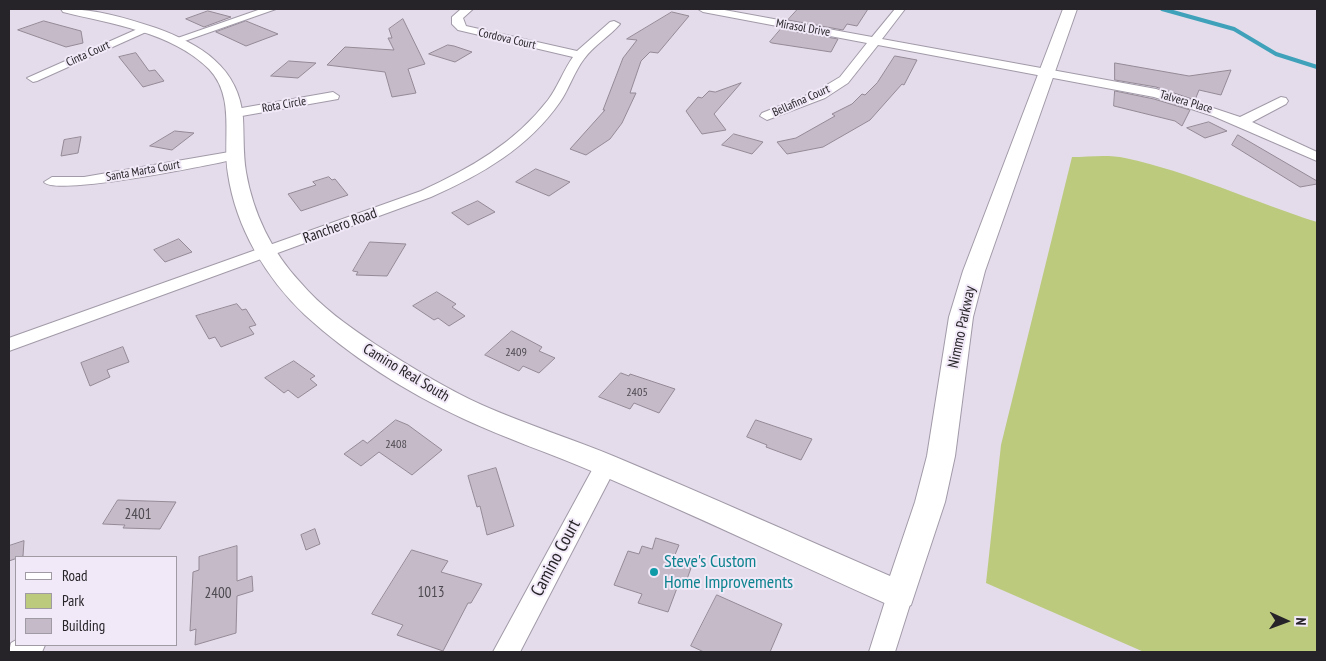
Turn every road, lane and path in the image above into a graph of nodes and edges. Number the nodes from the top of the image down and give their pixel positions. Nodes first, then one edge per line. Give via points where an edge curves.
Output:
1 (70, 9) edge
2 (271, 9) edge
3 (468, 9) edge
4 (702, 9) edge
5 (769, 9) edge
6 (900, 9) edge
7 (1070, 9) edge
8 (757, 19) junction
9 (614, 24) dead end
10 (142, 30) junction
11 (175, 41) junction
12 (875, 41) junction
13 (580, 56) junction
14 (1046, 72) junction
15 (33, 78) dead end
16 (333, 96) dead end
17 (1281, 101) dead end
18 (236, 113) junction
19 (767, 116) dead end
20 (1243, 122) junction
21 (235, 155) junction
22 (1317, 157) edge
23 (52, 182) dead end
24 (265, 252) junction
25 (9, 345) edge
26 (606, 465) junction
27 (900, 596) junction
28 (506, 652) edge
29 (882, 652) edge

1 - 10 street, Camino Real South
2 - 11 street
3 - 13 street, Cordova Court via 457,17 462,28
4 - 8 street, Mirasol Drive
5 - 8 street
6 - 12 street
7 - 14 street, Nimmo Parkway
8 - 12 street, Mirasol Drive
9 - 13 street, Ranchero Road via 592,41
10 - 11 street, Camino Real South
10 - 15 street, Cinta Court
11 - 18 street, Camino Real South via 215,66 232,94
12 - 14 street, Mirasol Drive
12 - 19 street, Bellafina Court via 838,85
13 - 24 street, Ranchero Road via 554,101 536,123 517,142 478,169 426,194
14 - 20 street, Talvera Place via 1156,93 1206,107
14 - 27 street, Nimmo Parkway via 974,271 961,317 941,456
16 - 18 street, Rota Circle
17 - 20 street
18 - 21 street, Camino Real South
20 - 22 street, Talvera Place
21 - 23 street, Santa Marta Court via 84,182
21 - 24 street, Camino Real South via 238,177
24 - 25 street, Ranchero Road
24 - 26 street, Camino Real South via 306,302 343,334 384,362 474,412
26 - 27 street, Camino Real South
26 - 28 street, Camino Court
27 - 29 street, Nimmo Parkway

